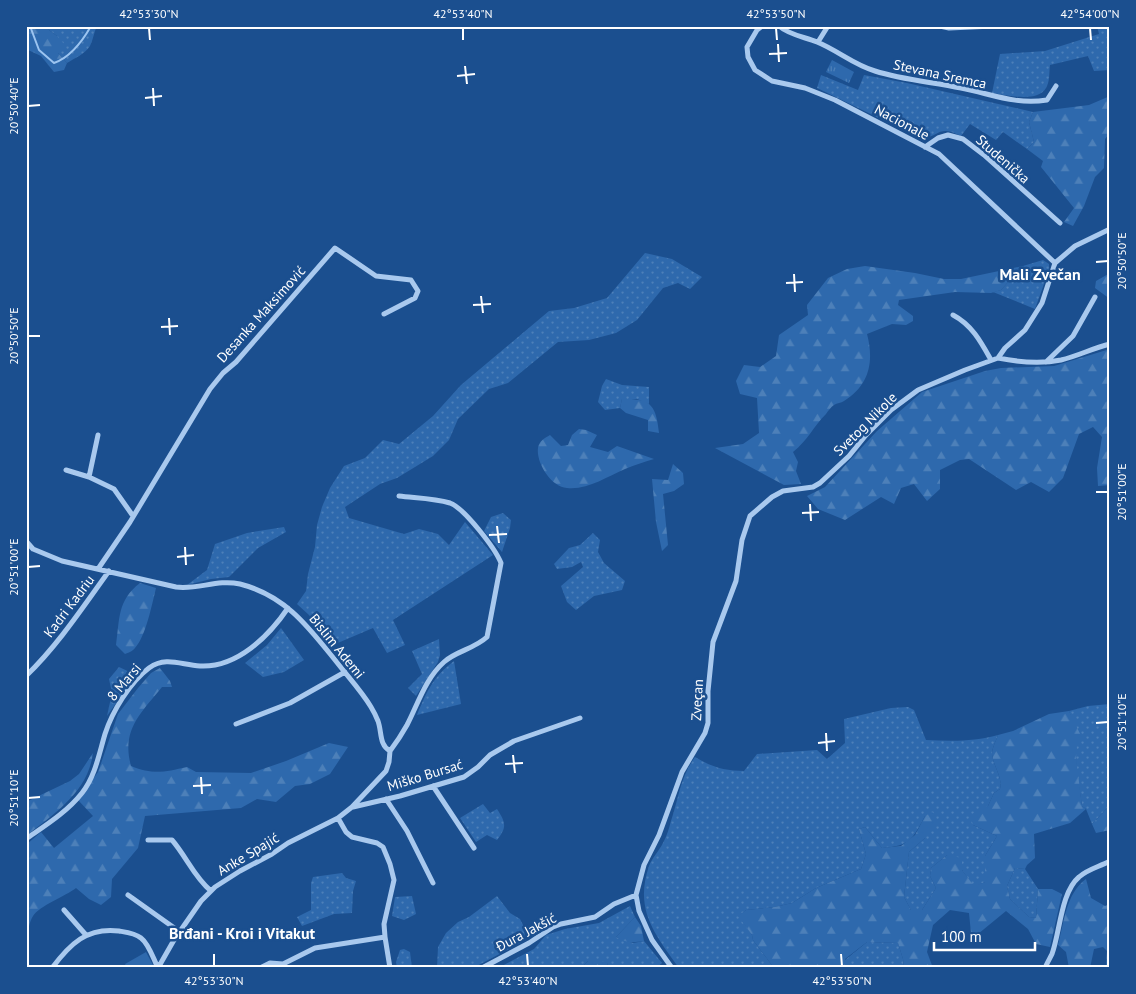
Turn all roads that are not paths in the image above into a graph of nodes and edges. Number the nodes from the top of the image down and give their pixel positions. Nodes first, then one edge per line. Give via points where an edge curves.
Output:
1 (762, 26) edge
2 (779, 26) edge
3 (828, 26) edge
4 (940, 26) edge
5 (993, 26) edge
6 (818, 42) junction
7 (1056, 86) dead end
8 (925, 147) junction
9 (1060, 223) dead end
10 (1110, 229) edge
11 (1055, 263) junction
12 (1095, 297) dead end
13 (384, 314) dead end
14 (953, 315) dead end
15 (1110, 344) edge
16 (998, 358) junction
17 (992, 360) junction
18 (1045, 362) junction
19 (98, 435) dead end
20 (66, 470) dead end
21 (89, 477) junction
22 (783, 491) joint
23 (399, 496) dead end
24 (133, 516) junction
25 (26, 541) edge
26 (98, 569) junction
27 (109, 571) junction
28 (288, 608) junction
29 (345, 672) junction
30 (26, 676) edge
31 (580, 718) dead end
32 (236, 724) dead end
33 (390, 751) junction
34 (433, 786) junction
35 (386, 799) junction
36 (352, 807) junction
37 (338, 818) junction
38 (26, 839) edge
39 (148, 840) dead end
40 (474, 848) dead end
41 (1110, 861) edge
42 (433, 883) dead end
43 (211, 891) junction
44 (128, 895) dead end
45 (636, 895) junction
46 (64, 910) dead end
47 (180, 932) junction
48 (86, 935) junction
49 (384, 937) junction
50 (52, 968) edge
51 (158, 968) edge
52 (260, 968) edge
53 (390, 968) edge
54 (482, 968) edge
55 (672, 968) edge
56 (1045, 968) edge

1 - 8 street, Nacionale via 747,47 755,70 772,81 805,88 835,100
2 - 6 street, Stevana Sremca
3 - 6 street
4 - 5 street
6 - 7 street, Stevana Sremca via 875,71 1004,99 1047,100
8 - 9 street, Studenička via 938,138 948,136 963,140
8 - 11 street, Nacionale via 939,154
10 - 11 street via 1074,246
11 - 16 street, Svetog Nikole via 1042,303 1025,330
12 - 18 street via 1073,336
13 - 24 street, Desanka Maksimović via 415,298 418,291 411,280 376,276 335,248 210,389
14 - 17 street via 971,328
15 - 18 street via 1062,360
16 - 17 street, Svetog Nikole
16 - 18 street
17 - 22 street, Svetog Nikole via 918,390 891,410 820,483
19 - 21 street
20 - 21 street
21 - 24 street via 114,489
22 - 45 street, Zveçan via 750,516 742,540 736,582 713,642 705,733 682,772 659,835 644,865
23 - 33 street via 452,504 482,534 501,562 486,637 480,644 444,662 418,699 407,725
24 - 26 street, Desanka Maksimović
25 - 26 street, Bislim Ademi via 33,549 62,561
26 - 27 street, Bislim Ademi
27 - 28 street, Bislim Ademi via 184,588 224,582 240,584
27 - 30 street, Kadri Kadriu via 72,623
28 - 29 street, Bislim Ademi via 300,617
28 - 38 street, 8 Marsi via 276,626 239,657 200,666 164,661 148,669 115,711 82,793 58,817
29 - 32 street via 290,703
29 - 33 street, Bislim Ademi via 372,708 385,749
31 - 34 street, Miško Bursać via 514,742 490,755 464,777
33 - 36 street via 386,771
34 - 35 street, Miško Bursać
34 - 40 street
35 - 36 street, Miško Bursać
35 - 42 street via 407,831
36 - 37 street, Anke Spajić
37 - 43 street, Anke Spajić via 288,843
37 - 49 street via 346,832 377,843 386,854 394,880 386,909
39 - 43 street via 172,840 201,883
41 - 56 street via 1092,868 1073,884
43 - 47 street, Anke Spajić
44 - 47 street
45 - 54 street, Ðura Jakšić via 595,917 553,927
45 - 55 street via 639,911 652,940
46 - 48 street
47 - 51 street, Anke Spajić
48 - 50 street via 61,955
48 - 51 street via 107,930 135,935 146,944
49 - 52 street via 315,948 283,964 270,963
49 - 53 street

